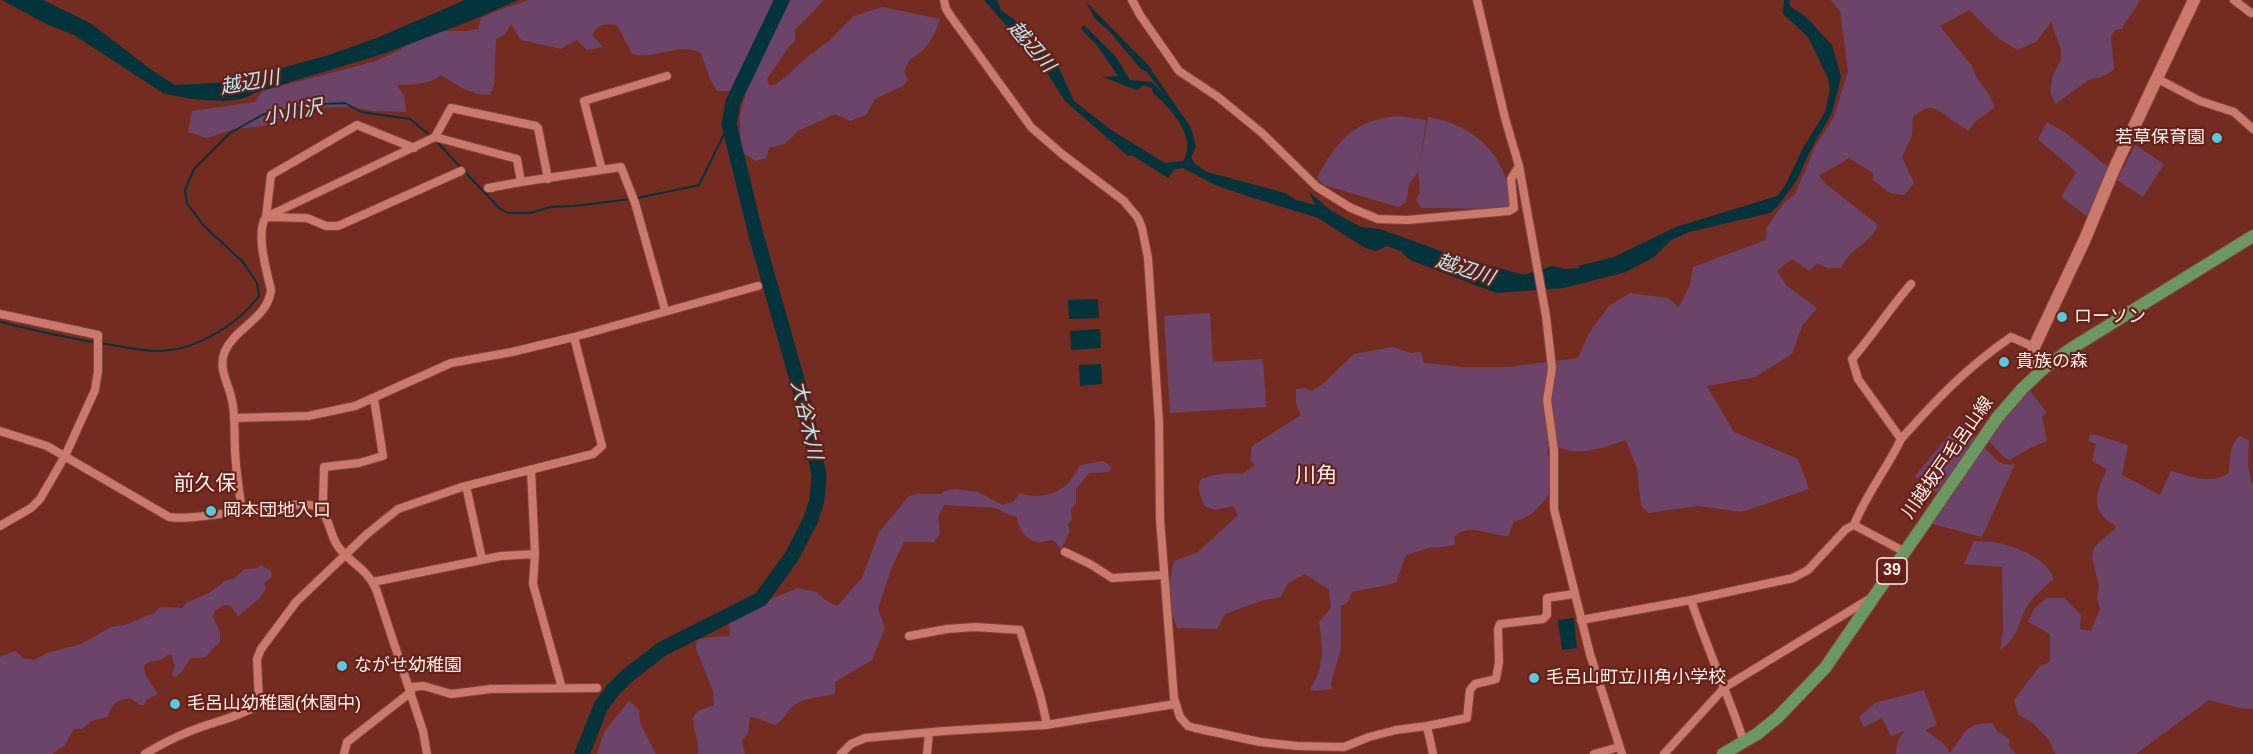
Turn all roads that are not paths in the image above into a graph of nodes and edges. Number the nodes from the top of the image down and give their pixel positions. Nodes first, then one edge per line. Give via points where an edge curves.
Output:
1 (944, 0) edge
2 (1132, 0) edge
3 (1477, 0) edge
4 (2194, 0) edge
5 (2234, 0) edge
6 (2251, 13) dead end
7 (667, 76) dead end
8 (2158, 79) junction
9 (2253, 129) edge
10 (435, 137) junction
11 (414, 148) junction
12 (1519, 166) junction
13 (602, 170) junction
14 (461, 171) dead end
15 (548, 179) junction
16 (521, 182) junction
17 (492, 188) dead end
18 (266, 217) junction
19 (2253, 236) edge
20 (1911, 284) dead end
21 (758, 286) dead end
22 (665, 310) junction
23 (0, 314) edge
24 (574, 337) junction
25 (2034, 347) junction
26 (2043, 369) junction
27 (374, 399) junction
28 (234, 418) junction
29 (0, 431) edge
30 (1901, 439) junction
31 (65, 456) junction
32 (531, 470) junction
33 (466, 486) junction
34 (321, 509) junction
35 (242, 510) junction
36 (1854, 525) junction
37 (0, 526) edge
38 (1065, 552) dead end
39 (1905, 552) junction
40 (535, 554) junction
41 (347, 555) junction
42 (482, 559) junction
43 (1164, 575) junction
44 (373, 582) junction
45 (1574, 594) junction
46 (1874, 596) junction
47 (1691, 600) junction
48 (1581, 620) junction
49 (909, 636) dead end
50 (1725, 687) junction
51 (562, 688) junction
52 (597, 688) dead end
53 (410, 690) junction
54 (1175, 704) junction
55 (1047, 725) junction
56 (1427, 726) junction
57 (929, 733) junction
58 (1744, 742) junction
59 (1296, 750) edge
60 (1620, 751) edge
61 (145, 754) edge
62 (344, 754) edge
63 (427, 754) edge
64 (842, 754) edge
65 (927, 754) edge
66 (1433, 754) edge
67 (1594, 754) edge
68 (1664, 754) edge
69 (1722, 754) edge

1 - 43 street via 952,18 1031,127 1124,201 1142,228 1148,258 1159,422
2 - 12 street via 1179,71 1262,133 1317,187 1351,208 1378,219 1407,220 1509,211 1514,208 1511,179
3 - 12 street
4 - 8 street
5 - 6 street
7 - 13 street via 584,100
8 - 9 street via 2234,112
8 - 25 street
10 - 11 street
10 - 15 street via 451,108 536,126
10 - 16 street via 517,159
11 - 18 street
11 - 18 street via 357,125 270,175
12 - 45 street via 1552,368 1547,400 1554,450 1554,509
13 - 15 street
13 - 22 street via 621,167
14 - 18 street via 338,226 307,218
15 - 16 street
16 - 17 street via 488,188
18 - 28 street via 262,249 270,296 260,313 229,345 223,358
19 - 26 main road, 川越坂戸毛呂山線 / 39 via 2098,330
20 - 30 street via 1852,359 1858,379
21 - 22 street
22 - 24 street
23 - 31 street via 98,335 95,390
24 - 27 street via 451,363
24 - 32 street via 602,446 593,453
25 - 26 street via 2034,356
25 - 30 street via 2011,337 1948,386
26 - 39 main road, 川越坂戸毛呂山線 / 39 via 2008,403
27 - 28 street via 308,416
27 - 34 street via 383,456 324,467
28 - 35 street
29 - 31 street
30 - 36 street
31 - 35 street via 169,517 184,519
31 - 37 street via 40,499
32 - 33 street
32 - 40 street
33 - 41 street via 398,509
33 - 42 street
34 - 35 street via 313,505
34 - 41 street via 337,545
36 - 39 street
36 - 47 street via 1808,570 1793,578
38 - 43 street via 1112,578
39 - 46 main road, 川越坂戸毛呂山線 / 39
40 - 42 street
40 - 51 street via 533,584
41 - 44 street
41 - 61 street via 296,602 261,649 257,659 256,706
42 - 44 street
43 - 54 street
44 - 53 street
45 - 48 street
45 - 56 street via 1547,598 1547,615 1543,619 1500,624 1496,679 1475,684 1470,690 1467,718
46 - 50 street
46 - 58 main road, 川越坂戸毛呂山線 / 39 via 1809,686 1778,717
47 - 48 street
47 - 50 street
48 - 60 street
49 - 55 street via 975,627 1020,630
50 - 58 street
50 - 68 street
51 - 52 street
51 - 53 street via 451,694 424,686
53 - 62 street via 347,742
53 - 63 street
54 - 55 street
54 - 59 street via 1184,722 1194,728
55 - 57 street
56 - 59 street via 1396,730 1344,747
56 - 66 street
57 - 64 street via 866,738 851,744
57 - 65 street
58 - 69 main road, 川越坂戸毛呂山線 / 39
60 - 67 street

